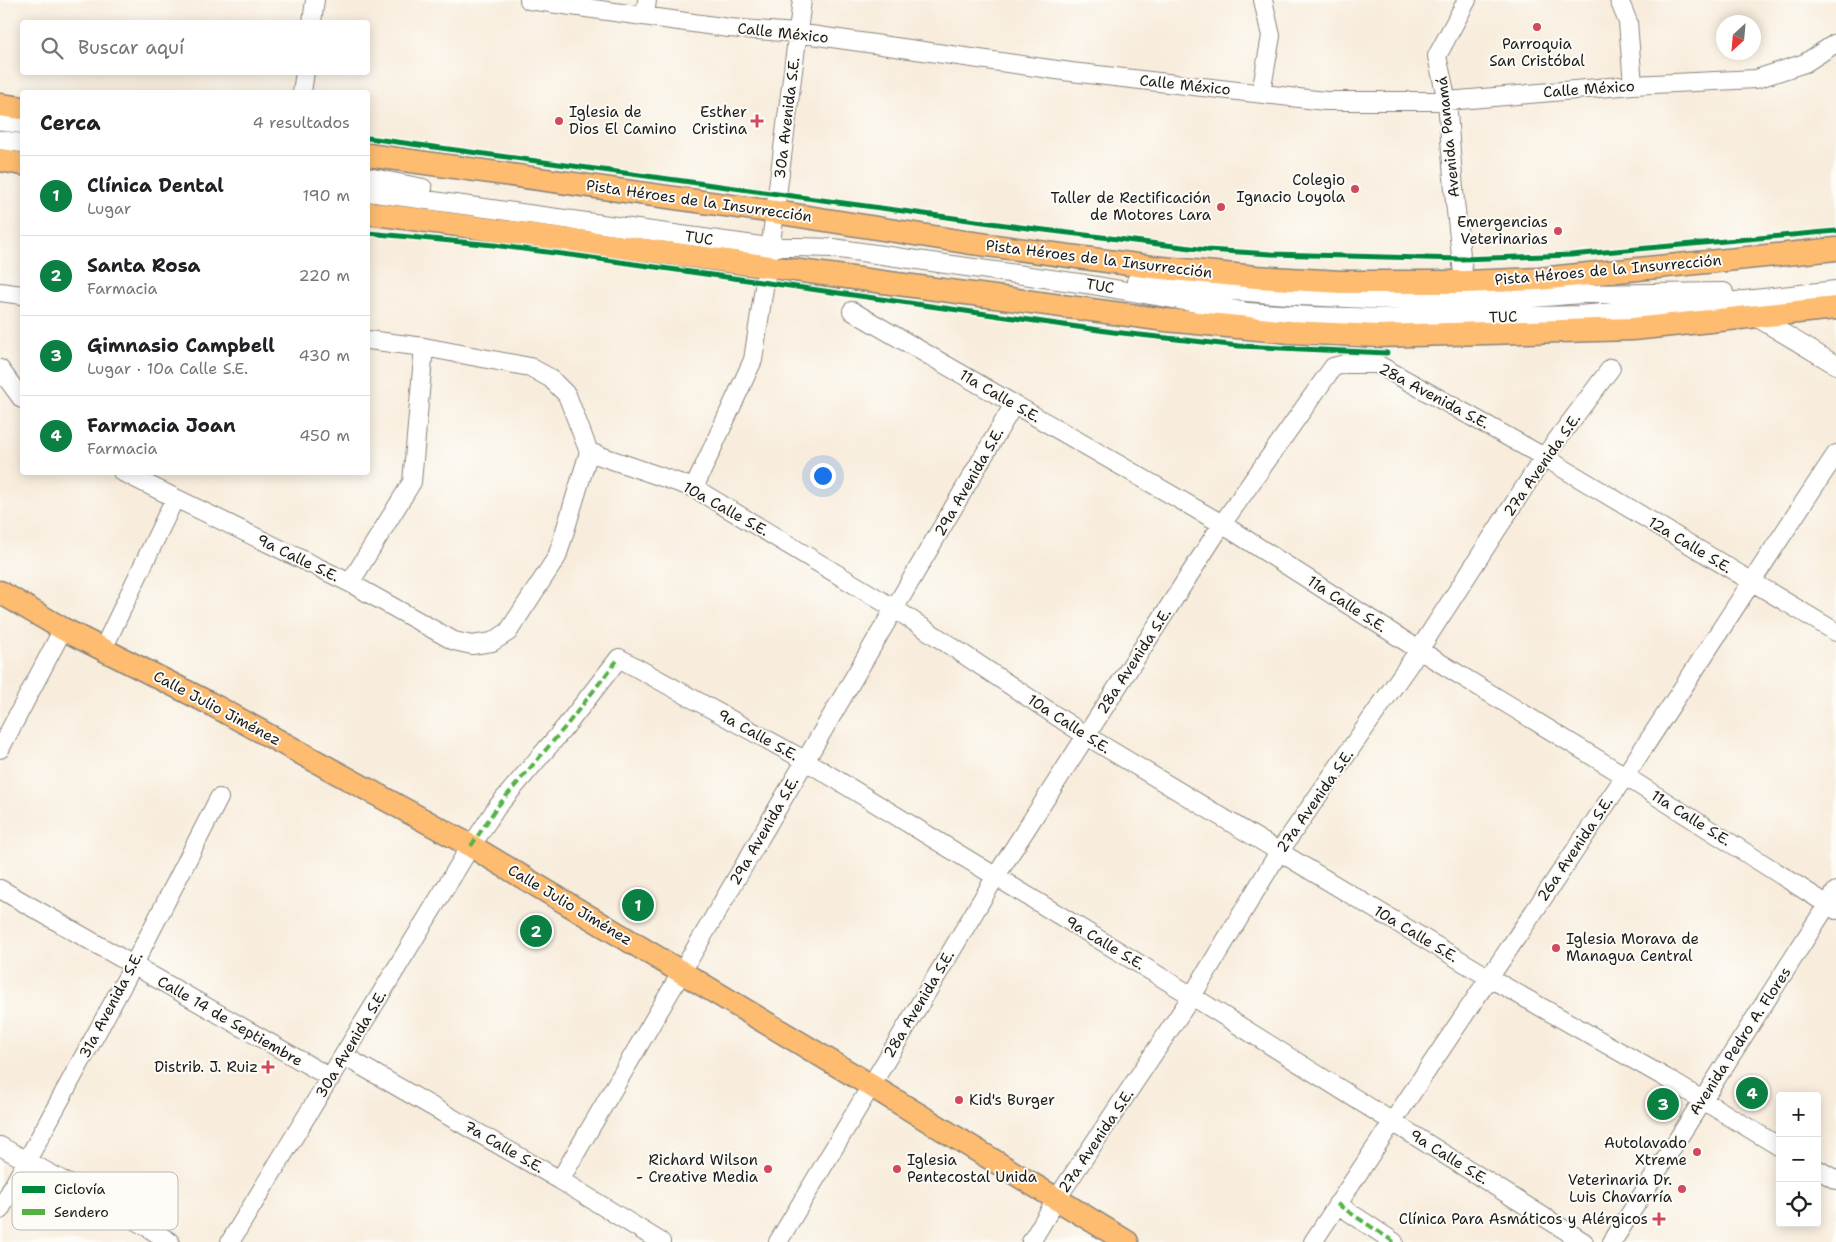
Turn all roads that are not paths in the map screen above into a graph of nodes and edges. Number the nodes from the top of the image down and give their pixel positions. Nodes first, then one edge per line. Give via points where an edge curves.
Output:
1 (315, 0) edge
2 (529, 0) edge
3 (802, 0) edge
4 (1263, 0) edge
5 (1467, 0) edge
6 (1619, 0) edge
7 (646, 8) edge
8 (312, 20) edge
9 (797, 33) junction
10 (1836, 43) edge
11 (305, 75) edge
12 (1633, 86) junction
13 (302, 90) edge
14 (1260, 93) junction
15 (1447, 100) junction
16 (0, 105) edge
17 (20, 108) edge
18 (0, 121) edge
19 (20, 124) edge
20 (0, 140) edge
21 (20, 143) edge
22 (370, 154) edge
23 (0, 160) edge
24 (20, 164) edge
25 (370, 177) edge
26 (370, 192) edge
27 (775, 212) junction
28 (370, 213) edge
29 (1836, 249) edge
30 (770, 250) junction
31 (1464, 282) junction
32 (1836, 282) edge
33 (1836, 290) edge
34 (0, 292) edge
35 (20, 295) edge
36 (1836, 308) edge
37 (852, 311) dead end
38 (1756, 317) junction
39 (370, 340) edge
40 (424, 347) junction
41 (1836, 365) edge
42 (1611, 368) dead end
43 (0, 369) edge
44 (20, 396) edge
45 (1014, 404) junction
46 (589, 452) junction
47 (1836, 454) edge
48 (1544, 458) junction
49 (128, 475) edge
50 (694, 488) junction
51 (175, 498) junction
52 (1222, 524) junction
53 (1751, 581) junction
54 (350, 583) junction
55 (0, 592) edge
56 (895, 609) junction
57 (63, 629) junction
58 (1836, 632) edge
59 (103, 649) junction
60 (1419, 650) junction
61 (619, 658) joint
62 (1085, 735) junction
63 (0, 749) edge
64 (806, 761) junction
65 (1625, 776) junction
66 (219, 798) dead end
67 (471, 846) junction
68 (1279, 852) junction
69 (996, 876) junction
70 (0, 889) edge
71 (1833, 902) edge
72 (133, 966) junction
73 (682, 972) junction
74 (1488, 977) junction
75 (1192, 996) junction
76 (344, 1056) junction
77 (331, 1078) junction
78 (870, 1085) junction
79 (1701, 1100) junction
80 (1392, 1121) junction
81 (1776, 1145) edge
82 (0, 1146) edge
83 (27, 1161) junction
84 (1821, 1171) edge
85 (21, 1172) edge
86 (47, 1172) edge
87 (560, 1180) junction
88 (1836, 1180) edge
89 (12, 1188) edge
90 (1056, 1200) junction
91 (1337, 1204) junction
92 (0, 1210) edge
93 (152, 1230) edge
94 (170, 1242) edge
95 (230, 1242) edge
96 (661, 1242) edge
97 (778, 1242) edge
98 (1032, 1242) edge
99 (1128, 1242) edge
100 (1313, 1242) edge
101 (1394, 1242) edge
102 (1584, 1242) edge
103 (1612, 1242) edge

1 - 8 street
2 - 7 street, Calle México
3 - 9 street, 30a Avenida S.E.
4 - 14 street via 1271,36
5 - 15 street, Avenida Panamá via 1438,56
6 - 12 street via 1628,22
7 - 9 street, Calle México via 729,28
9 - 14 street, Calle México via 1071,72
9 - 27 street, 30a Avenida S.E.
10 - 12 street, Calle México via 1805,63 1756,79
11 - 13 street
12 - 15 street, Calle México
14 - 15 street, Calle México via 1326,101
15 - 31 street, Avenida Panamá
16 - 17 main road
18 - 19 street
20 - 21 street
22 - 27 main road, Pista Héroes de la Insurrección
23 - 24 main road
25 - 30 street, TUC
26 - 30 street, TUC
27 - 30 street, 30a Avenida S.E.
27 - 31 main road, Pista Héroes de la Insurrección via 1152,267 1341,282
28 - 30 main road
29 - 31 main road, Pista Héroes de la Insurrección via 1539,279
30 - 32 street, TUC via 794,235 1159,284 1300,296 1416,301 1507,300 1582,294 1753,292
30 - 33 street, TUC via 797,246 833,248 1086,284 1248,312 1311,316 1422,319 1579,315
30 - 38 main road via 1166,320 1290,332 1378,336 1575,331
30 - 50 street, 30a Avenida S.E. via 753,360
34 - 35 street
36 - 38 main road
37 - 45 street, 11a Calle S.E.
38 - 41 street
39 - 40 street
40 - 46 street via 530,368 550,378 567,395
40 - 54 street via 412,482
42 - 48 street, 27a Avenida S.E.
43 - 44 street
45 - 52 street, 11a Calle S.E.
45 - 56 street, 29a Avenida S.E.
46 - 50 street, 10a Calle S.E.
46 - 54 street, 9a Calle S.E. via 557,557 508,632 492,642 472,645 454,641
47 - 53 street, 26a Avenida S.E.
48 - 52 street, 28a Avenida S.E. via 1377,364 1345,364 1333,367
48 - 53 street, 12a Calle S.E.
48 - 60 street, 27a Avenida S.E.
49 - 51 street, 9a Calle S.E.
50 - 56 street, 10a Calle S.E.
51 - 54 street, 9a Calle S.E.
51 - 59 street
52 - 60 street, 11a Calle S.E.
52 - 62 street, 28a Avenida S.E.
53 - 58 street, 12a Calle S.E.
53 - 65 street, 26a Avenida S.E.
55 - 57 main road, Calle Julio Jiménez
56 - 62 street, 10a Calle S.E.
56 - 64 street, 29a Avenida S.E.
57 - 59 main road, Calle Julio Jiménez
57 - 63 street
59 - 67 main road, Calle Julio Jiménez
60 - 65 street, 11a Calle S.E.
60 - 68 street, 27a Avenida S.E.
61 - 64 street, 9a Calle S.E.
61 - 67 street, 30a Avenida S.E. via 497,807
62 - 68 street, 10a Calle S.E.
62 - 69 street, 28a Avenida S.E.
64 - 69 street, 9a Calle S.E.
64 - 73 street, 29a Avenida S.E.
65 - 71 street, 11a Calle S.E.
65 - 74 street, 26a Avenida S.E.
66 - 72 street, 31a Avenida S.E.
67 - 73 main road, Calle Julio Jiménez
67 - 76 street, 30a Avenida S.E.
68 - 74 street, 10a Calle S.E.
68 - 75 street, 27a Avenida S.E.
69 - 75 street, 9a Calle S.E.
69 - 78 street, 28a Avenida S.E.
70 - 72 street, Calle 14 de Septiembre
71 - 79 street, Avenida Pedro A. Flores
72 - 77 street, Calle 14 de Septiembre
72 - 83 street, 31a Avenida S.E.
73 - 78 main road, Calle Julio Jiménez
73 - 87 street, 29a Avenida S.E.
74 - 79 street, 10a Calle S.E.
74 - 80 street, 26a Avenida S.E.
75 - 80 street, 9a Calle S.E.
75 - 90 street, 27a Avenida S.E.
76 - 77 street, 30a Avenida S.E.
76 - 87 street, 7a Calle S.E.
77 - 95 street, 30a Avenida S.E.
78 - 90 main road, Calle Julio Jiménez
78 - 97 street, 28a Avenida S.E.
79 - 81 street, 10a Calle S.E.
79 - 103 street, Avenida Pedro A. Flores
80 - 91 street, 26a Avenida S.E.
80 - 102 street, 9a Calle S.E.
82 - 83 street
83 - 85 street, 31a Avenida S.E.
83 - 86 street
84 - 88 street
87 - 96 street, 7a Calle S.E.
89 - 92 street, 31a Avenida S.E.
90 - 98 street, 27a Avenida S.E.
90 - 99 main road, Calle Julio Jiménez
91 - 100 street, 26a Avenida S.E.
91 - 101 street
93 - 94 street

